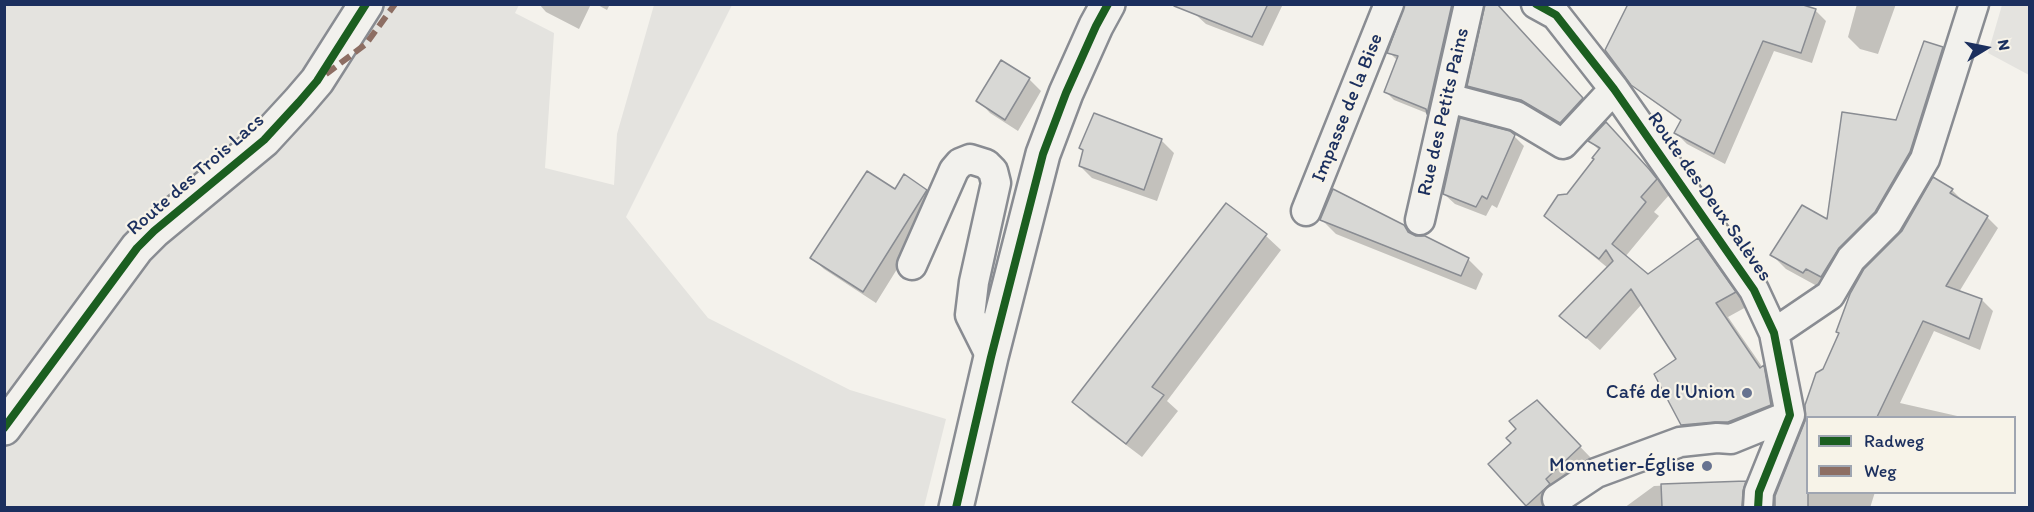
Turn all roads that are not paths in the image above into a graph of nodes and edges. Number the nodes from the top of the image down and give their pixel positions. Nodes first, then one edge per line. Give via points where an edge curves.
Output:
1 (366, 4) edge
2 (1108, 4) edge
3 (1389, 4) edge
4 (1469, 4) edge
5 (1974, 4) edge
6 (1552, 8) edge
7 (1614, 89) junction
8 (1448, 98) junction
9 (1306, 211) dead end
10 (1420, 220) dead end
11 (912, 266) dead end
12 (1774, 333) junction
13 (991, 357) junction
14 (1790, 415) junction
15 (4, 428) edge
16 (1557, 499) dead end
17 (956, 507) edge
18 (1758, 507) edge

1 - 15 street, Route des Trois Lacs via 317,81 264,140 137,248
2 - 13 street via 1066,93 1043,154
3 - 9 street, Impasse de la Bise
4 - 8 street, Rue des Petits Pains
5 - 12 street via 1925,159 1888,222 1851,259 1830,295
6 - 7 street, Route des Deux Salèves
7 - 8 street via 1563,144 1516,116
7 - 12 street, Route des Deux Salèves via 1754,290
8 - 10 street, Rue des Petits Pains
11 - 13 street via 954,170 970,159 986,164 996,183 970,315
12 - 14 street, Route des Deux Salèves
13 - 17 street
14 - 16 street via 1731,439 1680,442 1596,473
14 - 18 street via 1759,492

